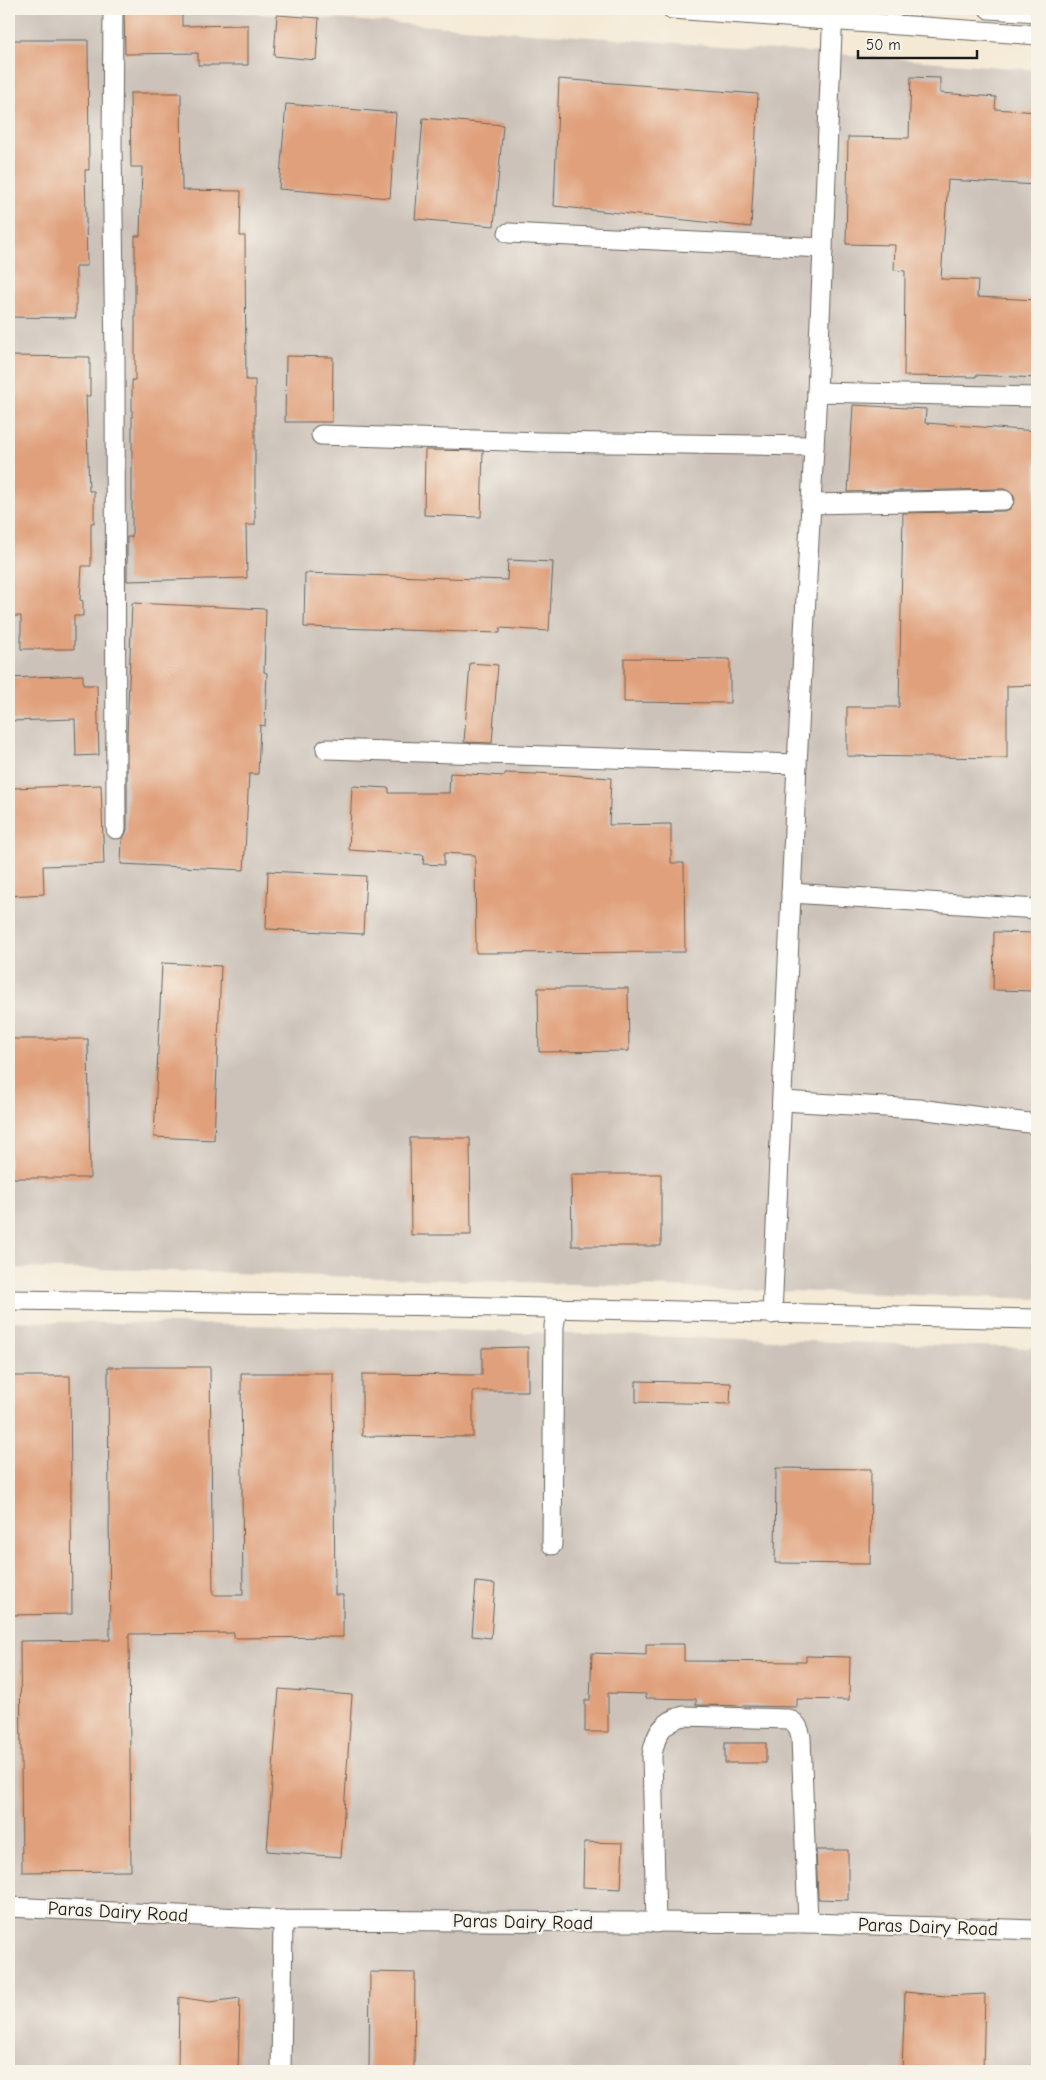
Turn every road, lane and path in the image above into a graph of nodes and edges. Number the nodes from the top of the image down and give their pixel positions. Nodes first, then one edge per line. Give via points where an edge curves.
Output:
1 (113, 9) edge
2 (672, 9) edge
3 (989, 9) edge
4 (1037, 12) edge
5 (832, 15) edge
6 (1037, 35) edge
7 (508, 234) dead end
8 (823, 248) junction
9 (817, 392) junction
10 (1037, 397) edge
11 (321, 436) dead end
12 (814, 446) junction
13 (1004, 500) dead end
14 (811, 504) junction
15 (326, 749) dead end
16 (797, 764) junction
17 (116, 829) dead end
18 (791, 893) junction
19 (1037, 909) edge
20 (782, 1101) junction
21 (1037, 1124) edge
22 (9, 1300) edge
23 (557, 1309) junction
24 (772, 1314) junction
25 (1037, 1318) edge
26 (552, 1545) dead end
27 (9, 1907) edge
28 (283, 1920) junction
29 (656, 1923) junction
30 (808, 1923) junction
31 (1037, 1930) edge
32 (281, 2071) edge

1 - 17 street
2 - 5 street
3 - 4 street
5 - 6 street
5 - 8 street
7 - 8 street
8 - 9 street
9 - 10 street
9 - 12 street
11 - 12 street
12 - 14 street
13 - 14 street
14 - 16 street
15 - 16 street
16 - 18 street
18 - 19 street
18 - 20 street
20 - 21 street via 919,1109
20 - 24 street
22 - 23 street
23 - 24 street
23 - 26 street via 554,1326
24 - 25 street
27 - 28 street, Paras Dairy Road
28 - 29 street, Paras Dairy Road
28 - 32 street
29 - 30 street, Paras Dairy Road
29 - 30 street via 653,1744 665,1724 684,1716 788,1719 799,1728
30 - 31 street, Paras Dairy Road

